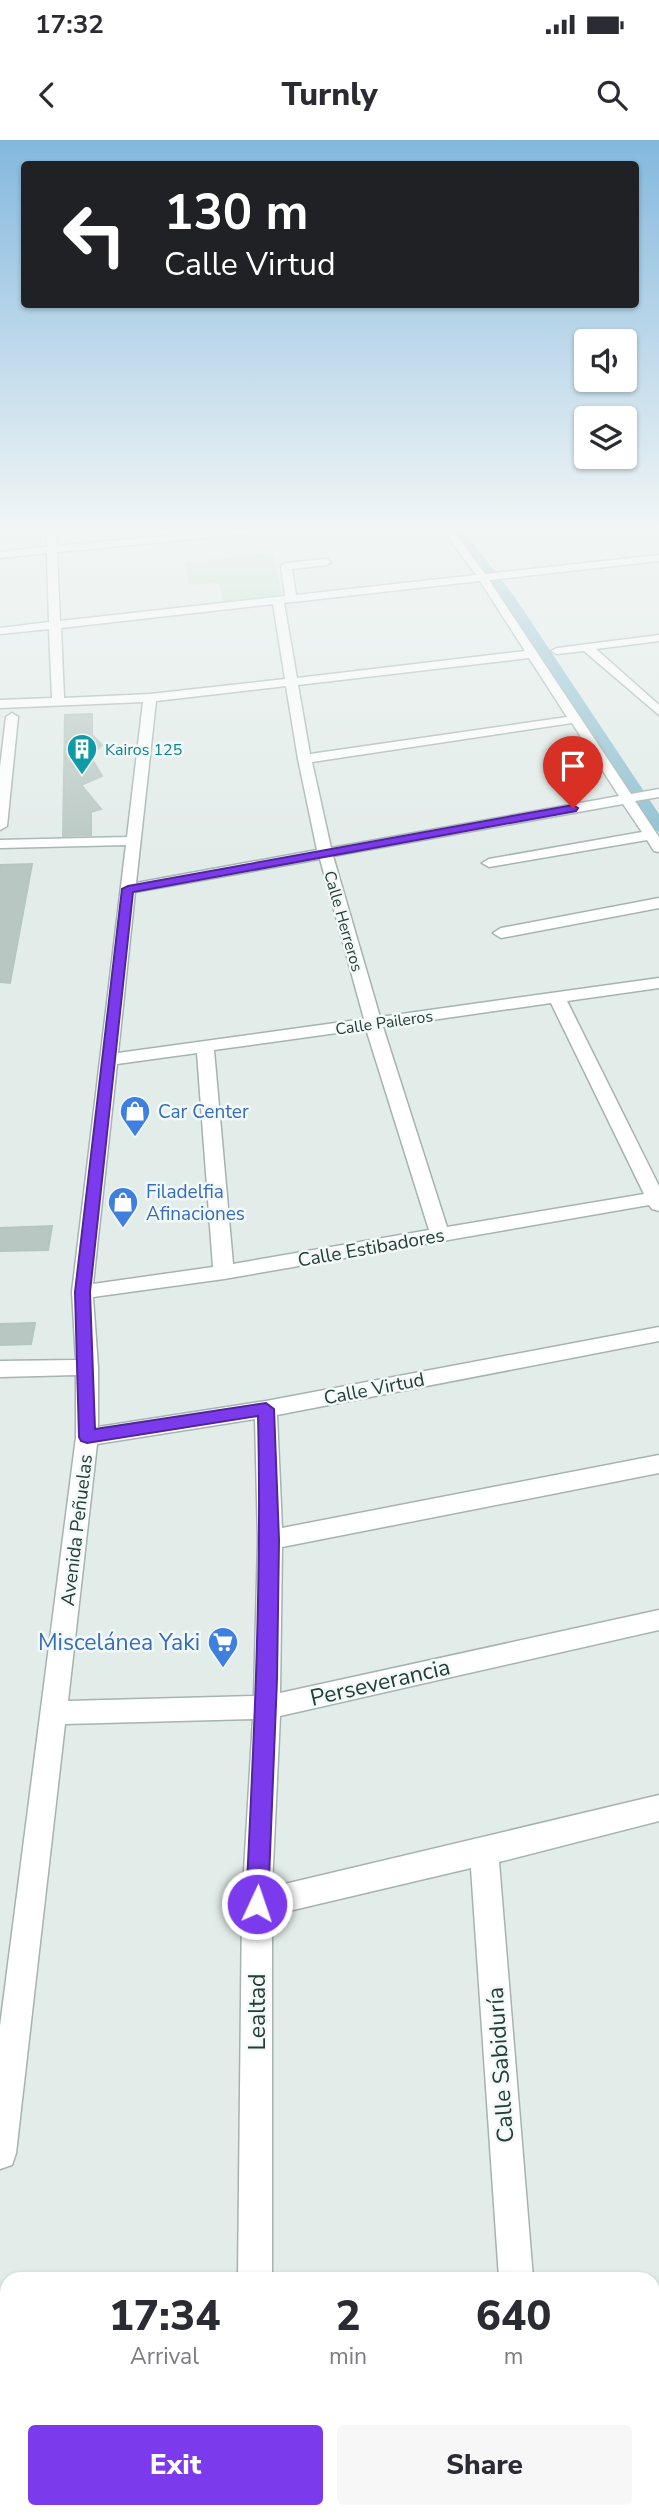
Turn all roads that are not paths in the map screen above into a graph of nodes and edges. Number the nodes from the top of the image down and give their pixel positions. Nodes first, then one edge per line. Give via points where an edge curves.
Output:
1 (56, 641) edge
2 (288, 641) edge
3 (526, 641) edge
4 (635, 641) edge
5 (586, 647) junction
6 (557, 651) dead end
7 (533, 654) junction
8 (293, 683) junction
9 (150, 698) junction
10 (58, 702) junction
11 (0, 704) edge
12 (659, 711) edge
13 (12, 718) dead end
14 (576, 719) junction
15 (304, 758) junction
16 (658, 793) edge
17 (632, 798) junction
18 (0, 826) edge
19 (650, 835) junction
20 (133, 841) junction
21 (0, 845) edge
22 (659, 848) edge
23 (325, 852) junction
24 (489, 863) dead end
25 (128, 889) junction
26 (659, 903) edge
27 (501, 933) dead end
28 (659, 983) edge
29 (557, 998) junction
30 (373, 1023) junction
31 (205, 1046) junction
32 (108, 1060) junction
33 (657, 1200) edge
34 (440, 1235) junction
35 (224, 1272) junction
36 (82, 1292) junction
37 (659, 1334) edge
38 (87, 1367) junction
39 (0, 1369) edge
40 (266, 1409) junction
41 (87, 1437) junction
42 (659, 1464) edge
43 (270, 1540) junction
44 (659, 1620) edge
45 (267, 1707) junction
46 (55, 1713) junction
47 (659, 1808) edge
48 (484, 1852) junction
49 (257, 1904) junction
50 (0, 2153) edge
51 (256, 2272) edge
52 (516, 2272) edge

1 - 10 street
2 - 8 street, Calle Herreros
3 - 7 street
4 - 5 street
5 - 6 street
5 - 12 street
7 - 8 street
7 - 14 street
8 - 9 street
8 - 15 street, Calle Herreros
9 - 10 street
9 - 20 street, Avenida Peñuelas
10 - 11 street
13 - 18 street
14 - 15 street
14 - 17 street
15 - 23 street, Calle Herreros
16 - 17 street
17 - 19 street
17 - 23 street
19 - 22 street
19 - 24 street
20 - 21 street
20 - 25 street, Avenida Peñuelas
23 - 25 street
23 - 30 street, Calle Herreros
25 - 32 street, Avenida Peñuelas
26 - 27 street
28 - 29 street, Calle Paileros
29 - 30 street, Calle Paileros
29 - 33 street
30 - 31 street, Calle Paileros
30 - 34 street, Calle Herreros
31 - 32 street, Calle Paileros
31 - 35 street
32 - 36 street, Avenida Peñuelas
33 - 34 street, Calle Estibadores
34 - 35 street, Calle Estibadores
35 - 36 street, Calle Estibadores
36 - 38 street, Avenida Peñuelas
37 - 40 street, Calle Virtud
38 - 39 street
38 - 41 street, Avenida Peñuelas
40 - 41 street, Calle Virtud
40 - 43 street, Lealtad
41 - 46 street, Avenida Peñuelas
42 - 43 street
43 - 45 street, Lealtad
44 - 45 street, Perseverancia
45 - 46 street, Perseverancia
45 - 49 street, Lealtad
46 - 50 street, Avenida Peñuelas
47 - 48 street
48 - 49 street
48 - 52 street, Calle Sabiduría
49 - 51 street, Lealtad

